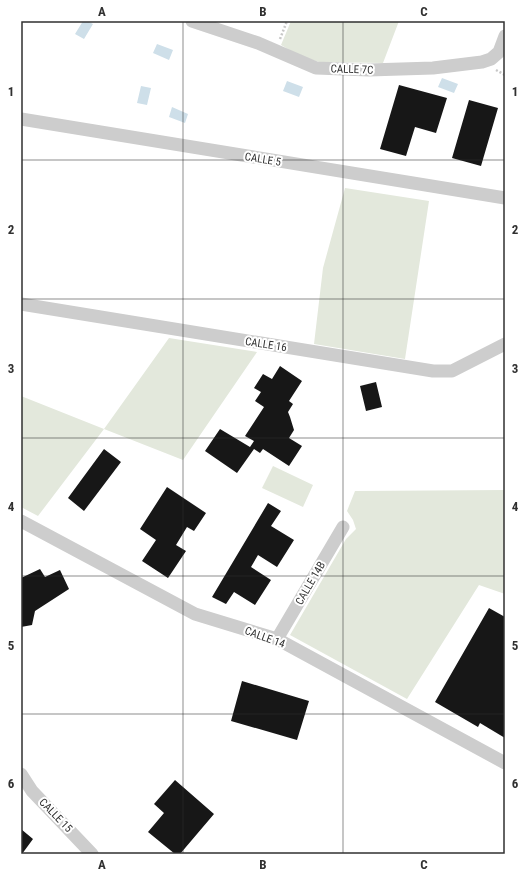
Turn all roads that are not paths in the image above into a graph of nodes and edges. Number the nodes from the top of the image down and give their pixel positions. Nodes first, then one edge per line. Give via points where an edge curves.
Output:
1 (192, 21) edge
2 (505, 36) edge
3 (21, 119) edge
4 (505, 198) edge
5 (21, 304) edge
6 (505, 344) edge
7 (21, 521) edge
8 (343, 526) dead end
9 (277, 639) junction
10 (505, 763) edge
11 (21, 774) edge
12 (92, 854) edge

1 - 2 street, CALLE 7C via 258,43 316,68 433,68 482,62 499,52
3 - 4 street, CALLE 5
5 - 6 street, CALLE 16 via 433,371 452,371
7 - 9 street, CALLE 14 via 195,614
8 - 9 street, CALLE 14B
9 - 10 street, CALLE 14
11 - 12 street, CALLE 15 via 32,791

